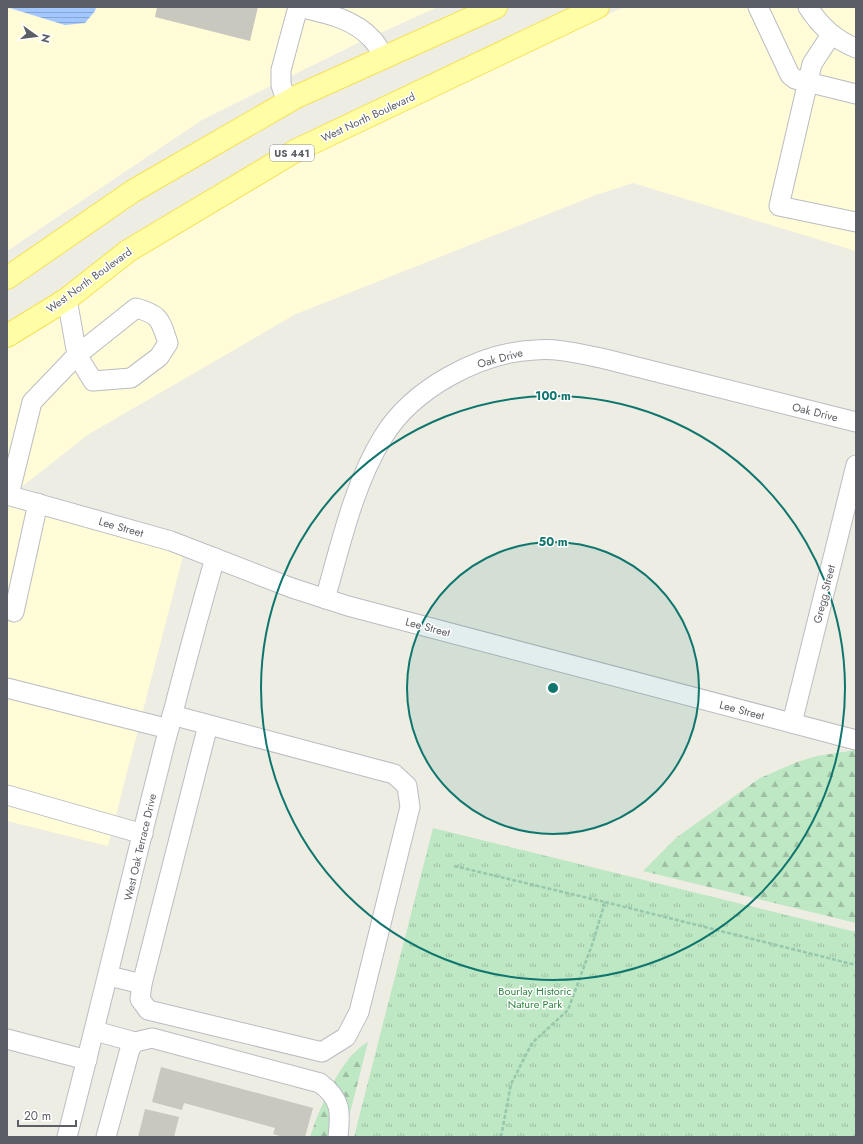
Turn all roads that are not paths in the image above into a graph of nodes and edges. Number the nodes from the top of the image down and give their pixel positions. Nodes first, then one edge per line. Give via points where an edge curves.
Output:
1 (298, 7) edge
2 (496, 7) edge
3 (598, 7) edge
4 (758, 7) edge
5 (808, 7) edge
6 (831, 34) junction
7 (856, 48) edge
8 (384, 57) junction
9 (808, 82) junction
10 (856, 94) edge
11 (287, 102) junction
12 (856, 222) edge
13 (7, 278) edge
14 (67, 299) junction
15 (7, 336) edge
16 (77, 355) junction
17 (856, 422) edge
18 (856, 465) edge
19 (8, 495) edge
20 (38, 503) junction
21 (215, 558) junction
22 (325, 599) junction
23 (14, 612) dead end
24 (7, 688) edge
25 (170, 722) junction
26 (792, 723) junction
27 (208, 725) junction
28 (856, 740) edge
29 (7, 795) edge
30 (143, 834) junction
31 (109, 976) junction
32 (142, 984) junction
33 (95, 1031) junction
34 (7, 1039) edge
35 (135, 1042) junction
36 (87, 1060) junction
37 (67, 1137) edge
38 (106, 1137) edge
39 (338, 1137) edge

1 - 8 street via 334,15 352,24 373,40
1 - 11 street via 281,70 280,85
2 - 8 main road
3 - 14 main road, West North Boulevard / US 441 via 297,150 128,251
4 - 9 street via 790,75
5 - 6 street
6 - 7 street
6 - 9 street via 812,64
8 - 11 main road
9 - 10 street
9 - 12 street via 779,206
11 - 13 main road via 133,191
14 - 15 main road, West North Boulevard / US 441
14 - 16 street
16 - 16 street via 93,382 132,378 159,357 168,343 162,324 153,313 136,308
16 - 19 street via 32,402
17 - 22 street, Oak Drive via 567,351 536,350 512,353 480,362 448,377 419,396 400,414 383,436 351,506
18 - 26 street, Gregg Street
19 - 20 street, Lee Street
20 - 21 street, Lee Street via 171,541
20 - 23 street
21 - 22 street, Lee Street
21 - 25 street, West Oak Terrace Drive
22 - 26 street, Lee Street
24 - 25 street
25 - 27 street
25 - 30 street, West Oak Terrace Drive
26 - 28 street, Lee Street
27 - 32 street
27 - 32 street via 394,774 408,786 410,807 364,989 358,1012 346,1037 322,1052 148,1010 140,999
29 - 30 street
30 - 31 street, West Oak Terrace Drive
31 - 32 street
31 - 33 street, West Oak Terrace Drive
33 - 35 street
33 - 36 street, West Oak Terrace Drive
34 - 36 street
35 - 38 street via 130,1048
35 - 39 street via 152,1038 166,1041 320,1083 331,1092 339,1104
36 - 37 street, West Oak Terrace Drive

